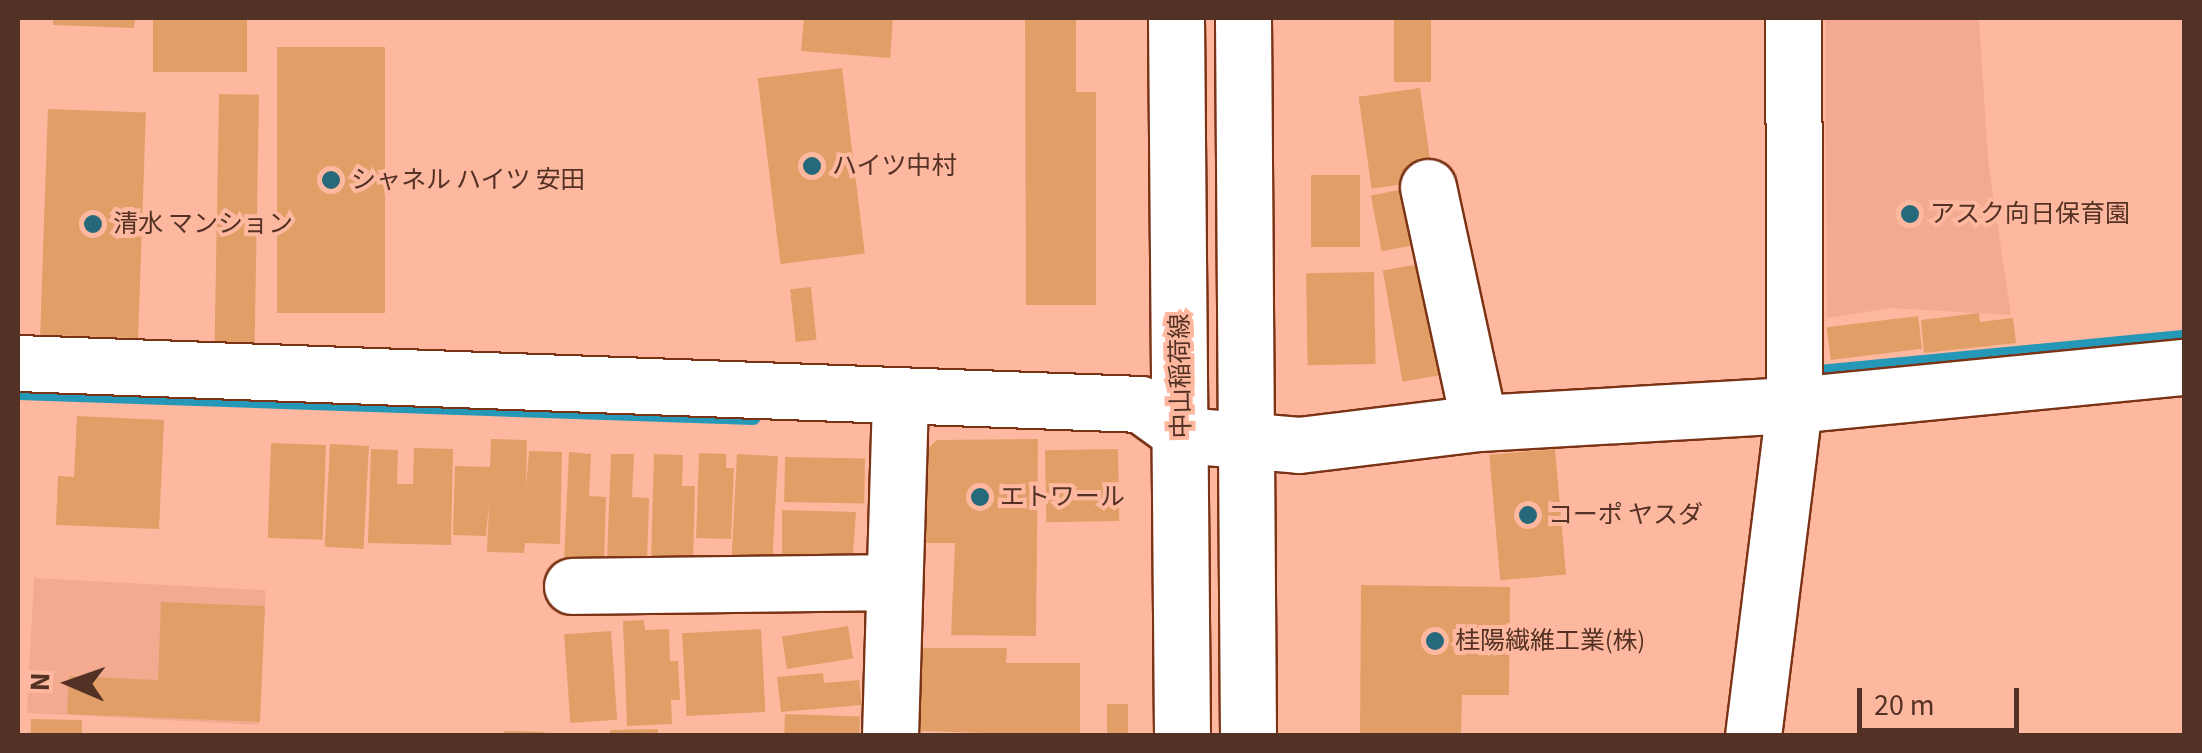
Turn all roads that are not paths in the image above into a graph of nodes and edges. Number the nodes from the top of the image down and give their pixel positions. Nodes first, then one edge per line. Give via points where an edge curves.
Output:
1 (1176, 18) edge
2 (1242, 18) edge
3 (1793, 18) edge
4 (1428, 186) dead end
5 (18, 363) edge
6 (2184, 367) edge
7 (900, 399) junction
8 (1794, 406) junction
9 (1479, 423) junction
10 (1183, 435) junction
11 (1247, 442) junction
12 (894, 582) junction
13 (572, 586) dead end
14 (890, 736) edge
15 (1182, 736) edge
16 (1248, 736) edge
17 (1752, 736) edge

1 - 10 street, 中山稲荷線
2 - 11 street
3 - 8 street
4 - 9 street
5 - 7 street
6 - 8 street
7 - 10 street via 1140,404
7 - 12 street
8 - 9 street
8 - 17 street
9 - 11 street via 1299,445
10 - 11 street
10 - 15 street, 中山稲荷線
11 - 16 street
12 - 13 street
12 - 14 street

